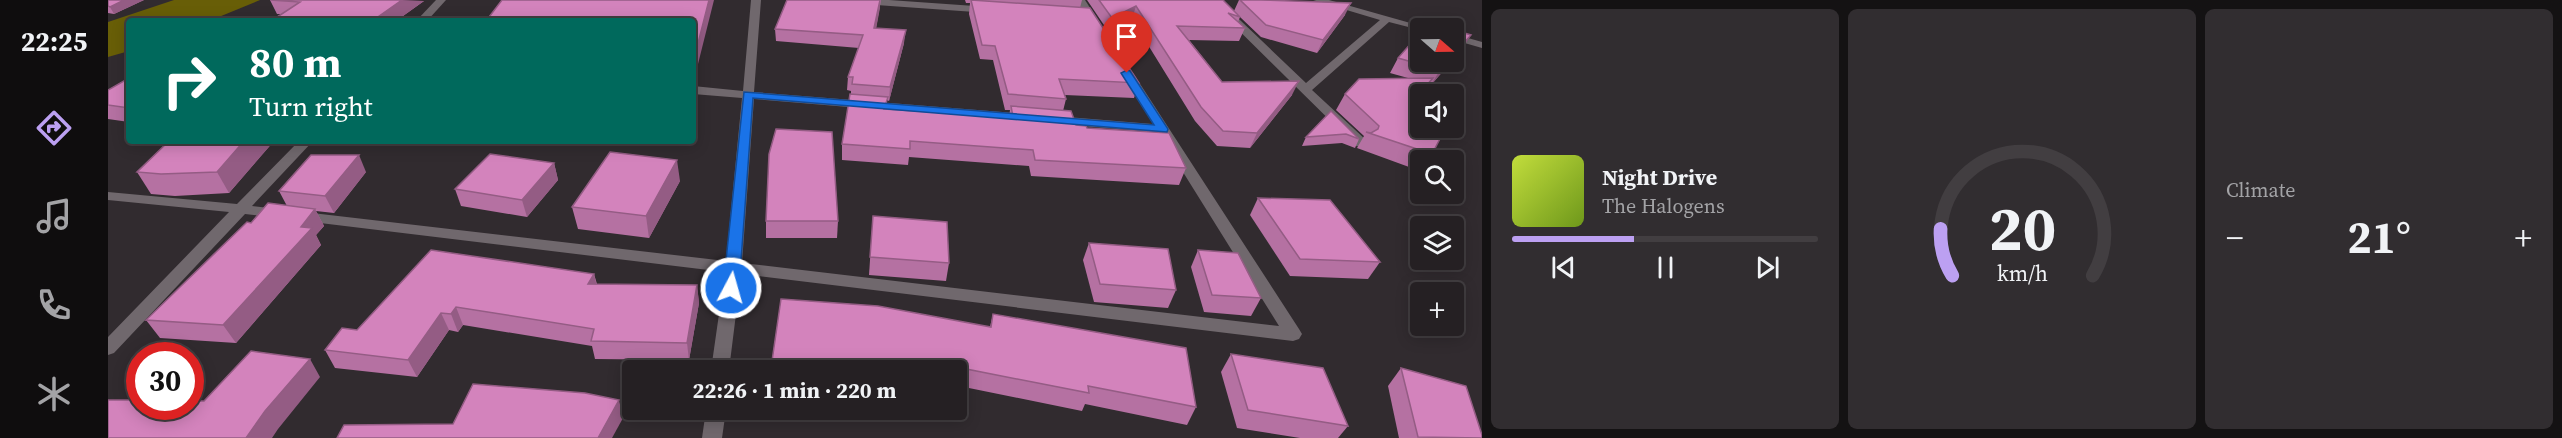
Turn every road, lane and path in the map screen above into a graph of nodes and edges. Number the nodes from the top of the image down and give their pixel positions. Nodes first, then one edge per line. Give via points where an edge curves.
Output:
1 (441, 0) edge
2 (756, 0) edge
3 (848, 0) edge
4 (1214, 0) edge
5 (1318, 0) edge
6 (998, 10) edge
7 (1083, 11) edge
8 (424, 18) edge
9 (1387, 19) junction
10 (1410, 25) edge
11 (1103, 35) edge
12 (1464, 40) edge
13 (1482, 45) edge
14 (1121, 64) edge
15 (1306, 89) junction
16 (696, 90) edge
17 (748, 94) junction
18 (1163, 129) junction
19 (1361, 143) edge
20 (303, 144) edge
21 (108, 196) edge
22 (241, 209) junction
23 (734, 267) junction
24 (108, 348) edge
25 (721, 360) edge
26 (715, 420) edge
27 (712, 438) edge

1 - 8 street
2 - 17 street
3 - 6 street
4 - 15 street
5 - 9 street
7 - 11 street
9 - 10 street
9 - 15 street
12 - 13 street
14 - 18 street
15 - 19 street
16 - 17 street
17 - 18 street
17 - 23 street
18 - 23 street via 1293,334
20 - 22 street
21 - 22 street
22 - 23 street
22 - 24 street
23 - 25 street
26 - 27 street

